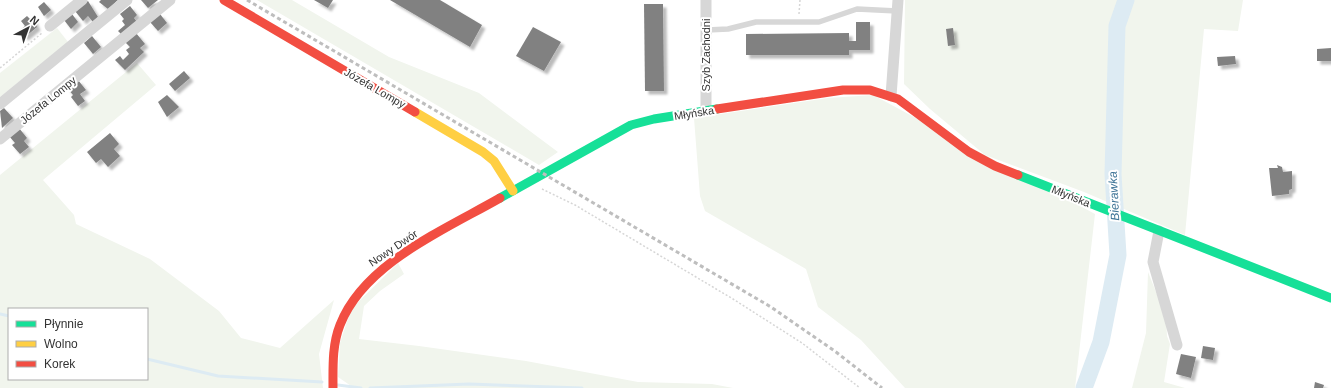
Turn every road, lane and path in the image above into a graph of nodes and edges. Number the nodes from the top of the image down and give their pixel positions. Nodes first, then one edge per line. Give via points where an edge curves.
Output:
1 (82, 0) edge
2 (127, 0) edge
3 (170, 0) edge
4 (224, 0) edge
5 (706, 0) edge
6 (800, 0) edge
7 (898, 5) edge
8 (799, 22) junction
9 (50, 26) joint
10 (707, 30) junction
11 (0, 68) edge
12 (891, 96) junction
13 (0, 104) edge
14 (706, 111) junction
15 (0, 139) edge
16 (530, 182) junction
17 (513, 191) junction
18 (1159, 231) junction
19 (1331, 298) edge
20 (1177, 345) dead end
21 (333, 388) edge
22 (860, 388) edge

1 - 9 street
2 - 13 street
3 - 15 street, Józefa Lompy
4 - 17 street, Józefa Lompy via 483,152 494,161
5 - 10 street, Szyb Zachodni
6 - 8 path
7 - 8 lane via 857,9 824,21
7 - 12 street
8 - 10 lane via 756,22 728,29
9 - 11 path
10 - 14 street, Szyb Zachodni
12 - 14 street, Młyńska via 870,90 837,90
12 - 18 street, Młyńska via 914,109 980,158
14 - 16 street, Młyńska via 631,125
16 - 17 street, Młyńska
16 - 22 path via 575,205 733,299 802,343
17 - 21 street, Nowy Dwór via 407,251 384,266 365,283 347,307 337,330 332,357
18 - 19 street, Młyńska
18 - 20 street via 1153,262

